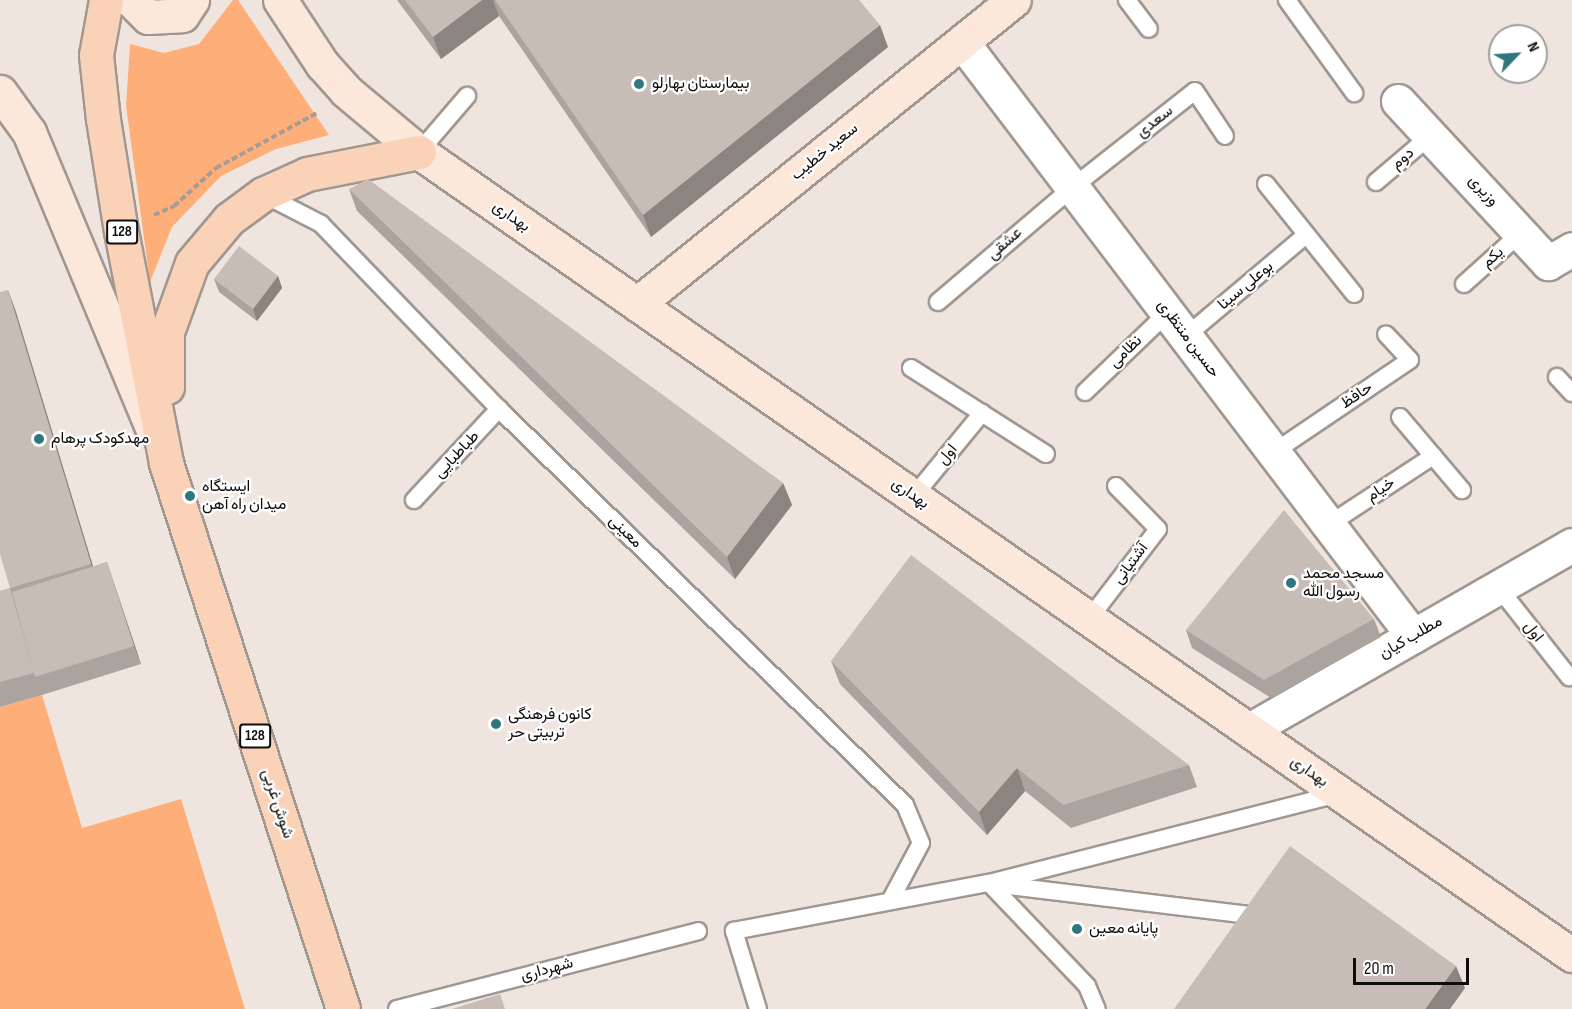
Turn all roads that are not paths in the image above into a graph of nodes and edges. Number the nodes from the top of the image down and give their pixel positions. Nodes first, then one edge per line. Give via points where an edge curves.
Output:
1 (106, 0) edge
2 (130, 0) edge
3 (192, 0) edge
4 (280, 0) edge
5 (1014, 0) edge
6 (1127, 0) edge
7 (1287, 0) edge
8 (1149, 29) dead end
9 (962, 42) junction
10 (0, 92) edge
11 (1354, 93) dead end
12 (467, 96) dead end
13 (1398, 101) dead end
14 (1431, 135) junction
15 (1225, 136) dead end
16 (419, 152) junction
17 (1376, 182) dead end
18 (1266, 184) dead end
19 (1072, 187) junction
20 (263, 194) junction
21 (1521, 232) junction
22 (1306, 235) junction
23 (1572, 249) edge
24 (1464, 284) dead end
25 (1354, 294) dead end
26 (938, 302) dead end
27 (637, 304) junction
28 (1177, 324) junction
29 (1386, 334) dead end
30 (911, 368) dead end
31 (1557, 377) dead end
32 (1085, 392) dead end
33 (1572, 393) edge
34 (500, 409) junction
35 (982, 414) junction
36 (1400, 417) dead end
37 (1274, 452) junction
38 (1046, 454) dead end
39 (1433, 456) junction
40 (166, 463) junction
41 (1116, 486) dead end
42 (1462, 490) dead end
43 (913, 497) junction
44 (414, 500) dead end
45 (1328, 525) junction
46 (1572, 545) edge
47 (1498, 587) junction
48 (1089, 619) junction
49 (1413, 636) junction
50 (1569, 676) dead end
51 (1249, 730) junction
52 (1340, 794) junction
53 (989, 883) junction
54 (890, 901) junction
55 (1280, 920) edge
56 (698, 931) dead end
57 (1572, 955) edge
58 (343, 1009) edge
59 (397, 1009) edge
60 (758, 1009) edge
61 (1097, 1009) edge

1 - 40 main road, 128 via 96,55 103,119
2 - 3 street via 148,17 182,15
4 - 16 street, بهداری via 322,64 346,91
5 - 9 street, سعید خطیب
6 - 8 lane
7 - 11 lane
9 - 19 street, حسین منتظری
9 - 27 street, سعید خطیب
10 - 40 street via 28,132
12 - 16 lane
13 - 14 street, وزیری
14 - 17 lane, دوم
14 - 21 street, وزیری
15 - 19 lane, سعدی via 1195,91
16 - 20 main road via 307,174
16 - 27 street, بهداری
18 - 22 lane
19 - 26 lane, عشقی
19 - 28 street, حسین منتظری
20 - 34 lane, معینی via 321,224
20 - 40 main road via 229,219 192,263 167,332
21 - 23 street, وزیری via 1548,263
21 - 24 lane, یکم
22 - 25 lane
22 - 28 lane, بوعلی سینا
27 - 43 street, بهداری
28 - 32 lane, نظامی
28 - 37 street, حسین منتظری
29 - 37 lane, حافظ via 1410,360
30 - 35 lane
31 - 33 lane
34 - 44 lane, طباطبایی
34 - 54 lane, معینی via 905,805 921,843
35 - 38 lane
35 - 43 lane, اول
36 - 39 lane
37 - 45 street, حسین منتظری
39 - 42 lane
39 - 45 lane, خیام
40 - 58 main road, شوش غربی / 128
41 - 48 lane, آشتیانی via 1158,529
43 - 48 street, بهداری
45 - 49 street, حسین منتظری
46 - 47 street, مطلب کیان
47 - 49 street, مطلب کیان
47 - 50 lane, اول
48 - 51 street, بهداری
49 - 51 street, مطلب کیان
51 - 52 street, بهداری
52 - 53 lane
52 - 57 street, بهداری
53 - 54 lane
53 - 55 lane via 1234,911
53 - 61 lane via 1087,986
54 - 60 lane via 734,932
56 - 59 lane, شهرداری

